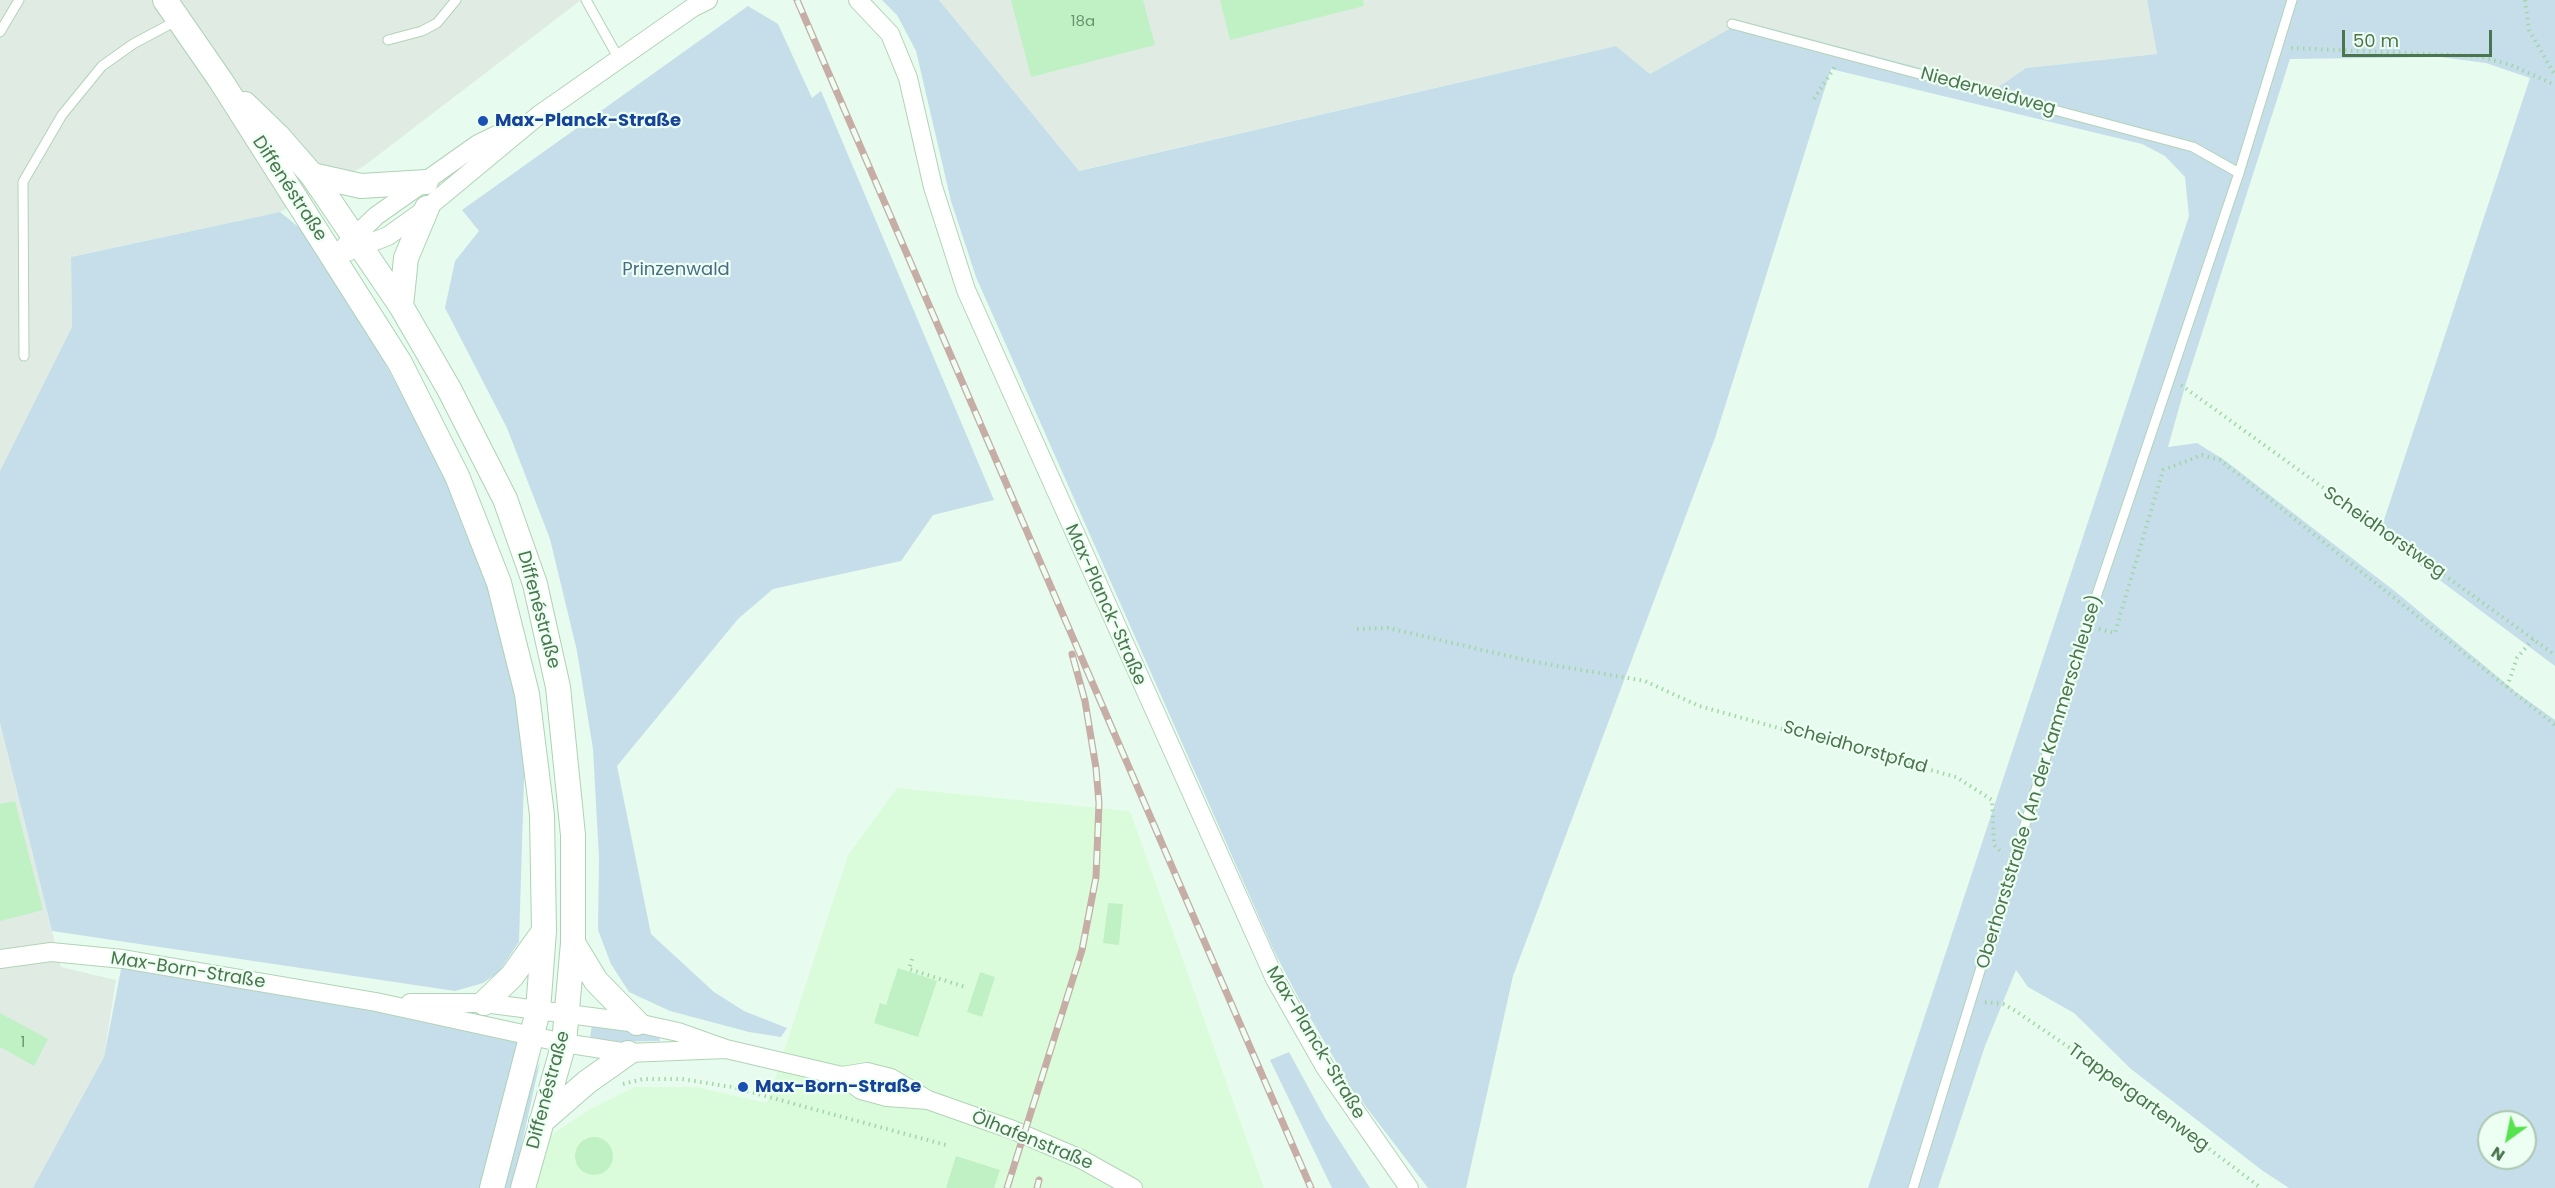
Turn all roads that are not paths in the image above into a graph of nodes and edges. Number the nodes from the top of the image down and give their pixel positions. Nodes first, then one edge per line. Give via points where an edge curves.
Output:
1 (19, 0) edge
2 (165, 0) edge
3 (456, 0) edge
4 (586, 0) edge
5 (708, 0) edge
6 (858, 0) edge
7 (2292, 0) edge
8 (178, 20) junction
9 (1732, 24) dead end
10 (0, 32) edge
11 (388, 40) dead end
12 (619, 59) junction
13 (221, 81) junction
14 (538, 115) junction
15 (2239, 173) junction
16 (312, 175) junction
17 (426, 182) junction
18 (427, 208) junction
19 (358, 241) junction
20 (334, 257) junction
21 (401, 306) junction
22 (24, 356) dead end
23 (544, 931) junction
24 (573, 943) junction
25 (0, 959) edge
26 (376, 1002) junction
27 (484, 1003) junction
28 (538, 1011) junction
29 (568, 1013) junction
30 (637, 1023) junction
31 (532, 1035) junction
32 (564, 1043) junction
33 (726, 1049) junction
34 (628, 1053) junction
35 (541, 1122) junction
36 (492, 1188) edge
37 (523, 1188) edge
38 (1132, 1188) edge
39 (1408, 1188) edge
40 (1913, 1188) edge

1 - 10 lane
2 - 8 main road, Diffenéstraße
3 - 11 lane via 437,23
4 - 12 lane
5 - 12 street
6 - 39 street, Max-Planck-Straße via 890,34 908,78 933,187 966,290 1275,979 1325,1067
7 - 15 lane, Oberhorststraße (An der Kammerschleuse)
8 - 13 main road, Diffenéstraße
8 - 22 lane via 102,66 62,115 23,182
9 - 15 lane, Niederweidweg via 2193,147
12 - 14 street
13 - 16 main road, Diffenéstraße
13 - 20 main road, Diffenéstraße
14 - 17 street via 478,144
14 - 18 street
15 - 40 lane, Oberhorststraße (An der Kammerschleuse) via 2086,627
16 - 17 main road via 361,186
16 - 19 main road, Diffenéstraße
17 - 19 street via 376,216
18 - 19 street via 388,236
18 - 21 main road via 406,258
19 - 20 street
19 - 21 main road, Diffenéstraße
20 - 23 main road, Diffenéstraße via 400,363 457,476 499,583 527,694 542,815
21 - 24 main road, Diffenéstraße via 505,499 535,584 558,687 573,836
23 - 27 main road via 512,976
23 - 28 main road, Diffenéstraße
24 - 29 main road, Diffenéstraße
24 - 30 main road via 596,981
25 - 26 street, Max-Born-Straße via 51,952 123,959
26 - 27 street, Max-Born-Straße
26 - 31 street, Max-Born-Straße
27 - 28 street, Max-Born-Straße
28 - 29 street, Max-Born-Straße
28 - 31 main road, Diffenéstraße
29 - 30 street, Ölhafenstraße
29 - 32 main road, Diffenéstraße
30 - 33 street, Ölhafenstraße
31 - 32 street, Ölhafenstraße
31 - 36 main road, Diffenéstraße
32 - 34 street, Ölhafenstraße
32 - 35 main road, Diffenéstraße
33 - 34 street, Ölhafenstraße
33 - 38 street, Ölhafenstraße via 842,1076 861,1090 886,1097 928,1100 1024,1134 1081,1159
34 - 35 main road
35 - 37 main road, Diffenéstraße

